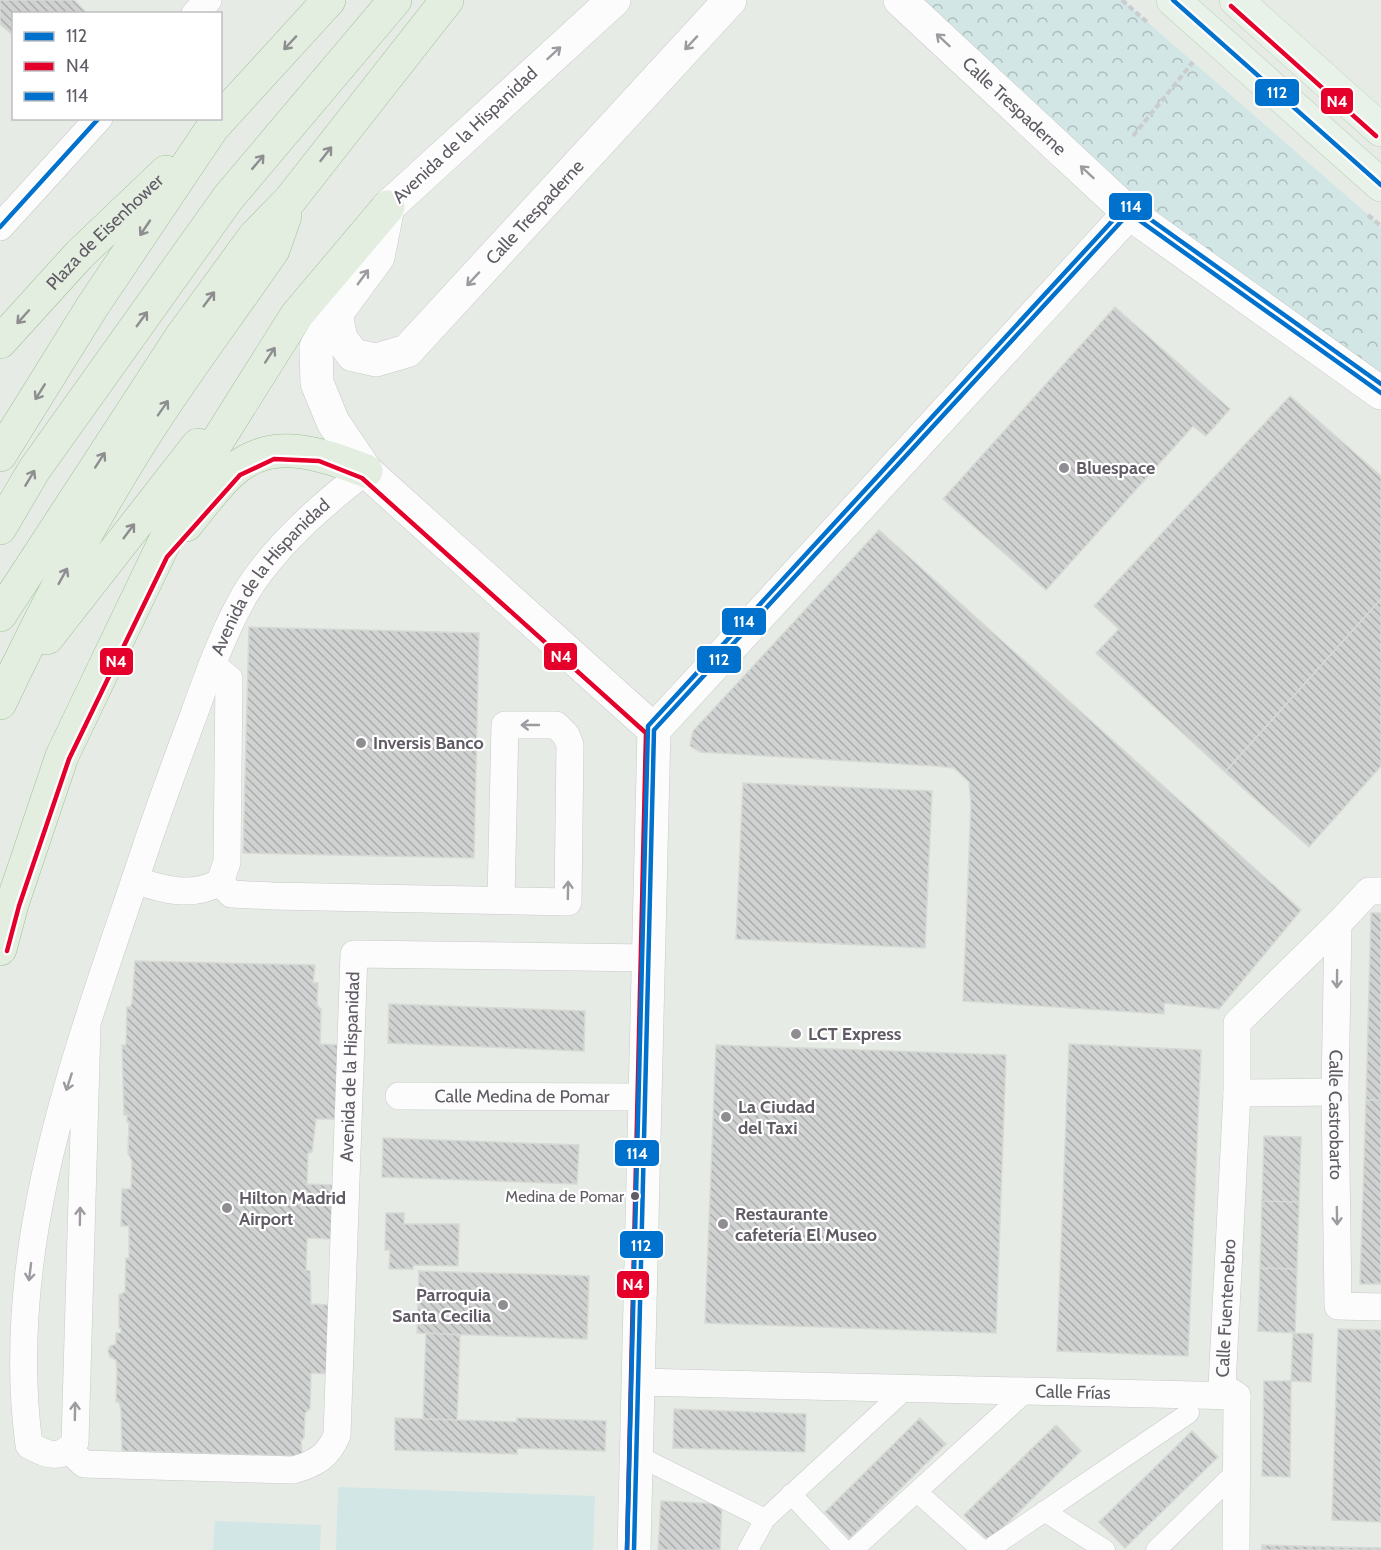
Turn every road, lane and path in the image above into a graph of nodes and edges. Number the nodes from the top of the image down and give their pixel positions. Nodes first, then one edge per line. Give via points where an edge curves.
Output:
1 (208, 0) edge
2 (329, 0) edge
3 (394, 0) edge
4 (447, 0) edge
5 (614, 0) edge
6 (730, 0) edge
7 (900, 0) edge
8 (1173, 0) edge
9 (1236, 0) edge
10 (197, 12) edge
11 (1193, 62) dead end
12 (222, 117) edge
13 (97, 120) edge
14 (219, 120) edge
15 (213, 127) junction
16 (1381, 130) edge
17 (1133, 136) dead end
18 (1381, 184) edge
19 (290, 200) junction
20 (388, 207) junction
21 (1129, 213) junction
22 (0, 227) edge
23 (336, 315) junction
24 (0, 342) edge
25 (1381, 393) edge
26 (244, 397) junction
27 (0, 455) edge
28 (366, 471) junction
29 (0, 528) edge
30 (161, 553) junction
31 (0, 615) edge
32 (212, 665) junction
33 (2, 699) edge
34 (654, 730) junction
35 (135, 880) junction
36 (220, 882) junction
37 (1375, 891) edge
38 (501, 899) junction
39 (1338, 924) junction
40 (0, 949) edge
41 (648, 958) junction
42 (87, 1026) junction
43 (1335, 1092) junction
44 (1237, 1093) junction
45 (399, 1096) dead end
46 (645, 1097) junction
47 (1381, 1307) edge
48 (638, 1382) junction
49 (907, 1388) junction
50 (1027, 1391) junction
51 (1237, 1396) junction
52 (1190, 1413) dead end
53 (69, 1450) junction
54 (636, 1455) junction
55 (1237, 1471) junction
56 (917, 1492) junction
57 (791, 1494) junction
58 (1044, 1511) junction
59 (765, 1519) junction
60 (634, 1550) edge
61 (748, 1550) edge
62 (844, 1550) edge
63 (853, 1550) edge
64 (982, 1550) edge
65 (988, 1550) edge
66 (1105, 1550) edge
67 (1156, 1550) edge
68 (1236, 1550) edge

1 - 10 street
2 -> 12 highway
29 -> 3 highway via 34,470 228,198
19 -> 4 highway
20 -> 5 street, Avenida de la Hispanidad
6 -> 23 street, Calle Trespaderne via 408,351 376,360 353,355 341,339
21 -> 7 street, Calle Trespaderne
8 - 18 main road
9 - 16 main road
11 - 17 path
13 - 22 street
14 -> 15 highway
15 -> 24 highway, Plaza de Eisenhower via 79,255
15 -> 27 highway via 92,307
31 -> 19 highway via 181,337 254,237
33 -> 19 highway via 41,615 143,437 273,250
23 -> 20 street, Avenida de la Hispanidad via 378,257
26 -> 20 highway via 296,315
21 - 25 street, Calle Trespaderne
21 - 34 street
23 - 28 street, Avenida de la Hispanidad via 316,347 317,383 333,423
26 - 30 highway via 198,472
33 -> 26 highway via 191,452
28 - 30 highway via 321,454 273,451 235,469
28 - 32 street, Avenida de la Hispanidad via 286,541 244,596
28 - 34 street
30 - 40 highway via 63,756
32 - 35 street, Avenida de la Hispanidad
32 - 36 street, Avenida de la Hispanidad via 229,679 227,862
34 - 41 street
35 - 36 street via 164,891 205,891
35 - 42 street, Avenida de la Hispanidad
36 - 38 street via 231,894
37 - 39 street
38 -> 38 street via 568,902 570,744 556,725 505,725
39 -> 43 street, Calle Castrobarto
39 - 44 street, Calle Fuentenebro via 1237,1023
41 - 46 street
41 - 53 street, Avenida de la Hispanidad via 354,954 337,1435 330,1451 315,1464 293,1470 84,1464
53 -> 42 street, Avenida de la Hispanidad via 75,1442
42 -> 53 street, Avenida de la Hispanidad via 59,1111 40,1201 26,1311 24,1409 29,1445 46,1455
43 - 44 street
43 -> 47 street, Calle Castrobarto via 1338,1306
44 - 51 street, Calle Fuentenebro via 1222,1386
45 - 46 street, Calle Medina de Pomar
46 - 48 street
48 - 49 street, Calle Frías
48 - 54 street
49 - 50 street, Calle Frías
49 - 57 street
50 - 51 street, Calle Frías
50 - 56 street
51 - 55 street, Calle Fuentenebro
52 - 58 street
54 - 59 street
54 - 60 street
55 - 67 street
55 - 68 street, Calle Fuentenebro
56 - 63 street
56 - 64 street
57 - 59 street
57 - 62 street
58 - 65 street
58 - 66 street
59 - 61 street

